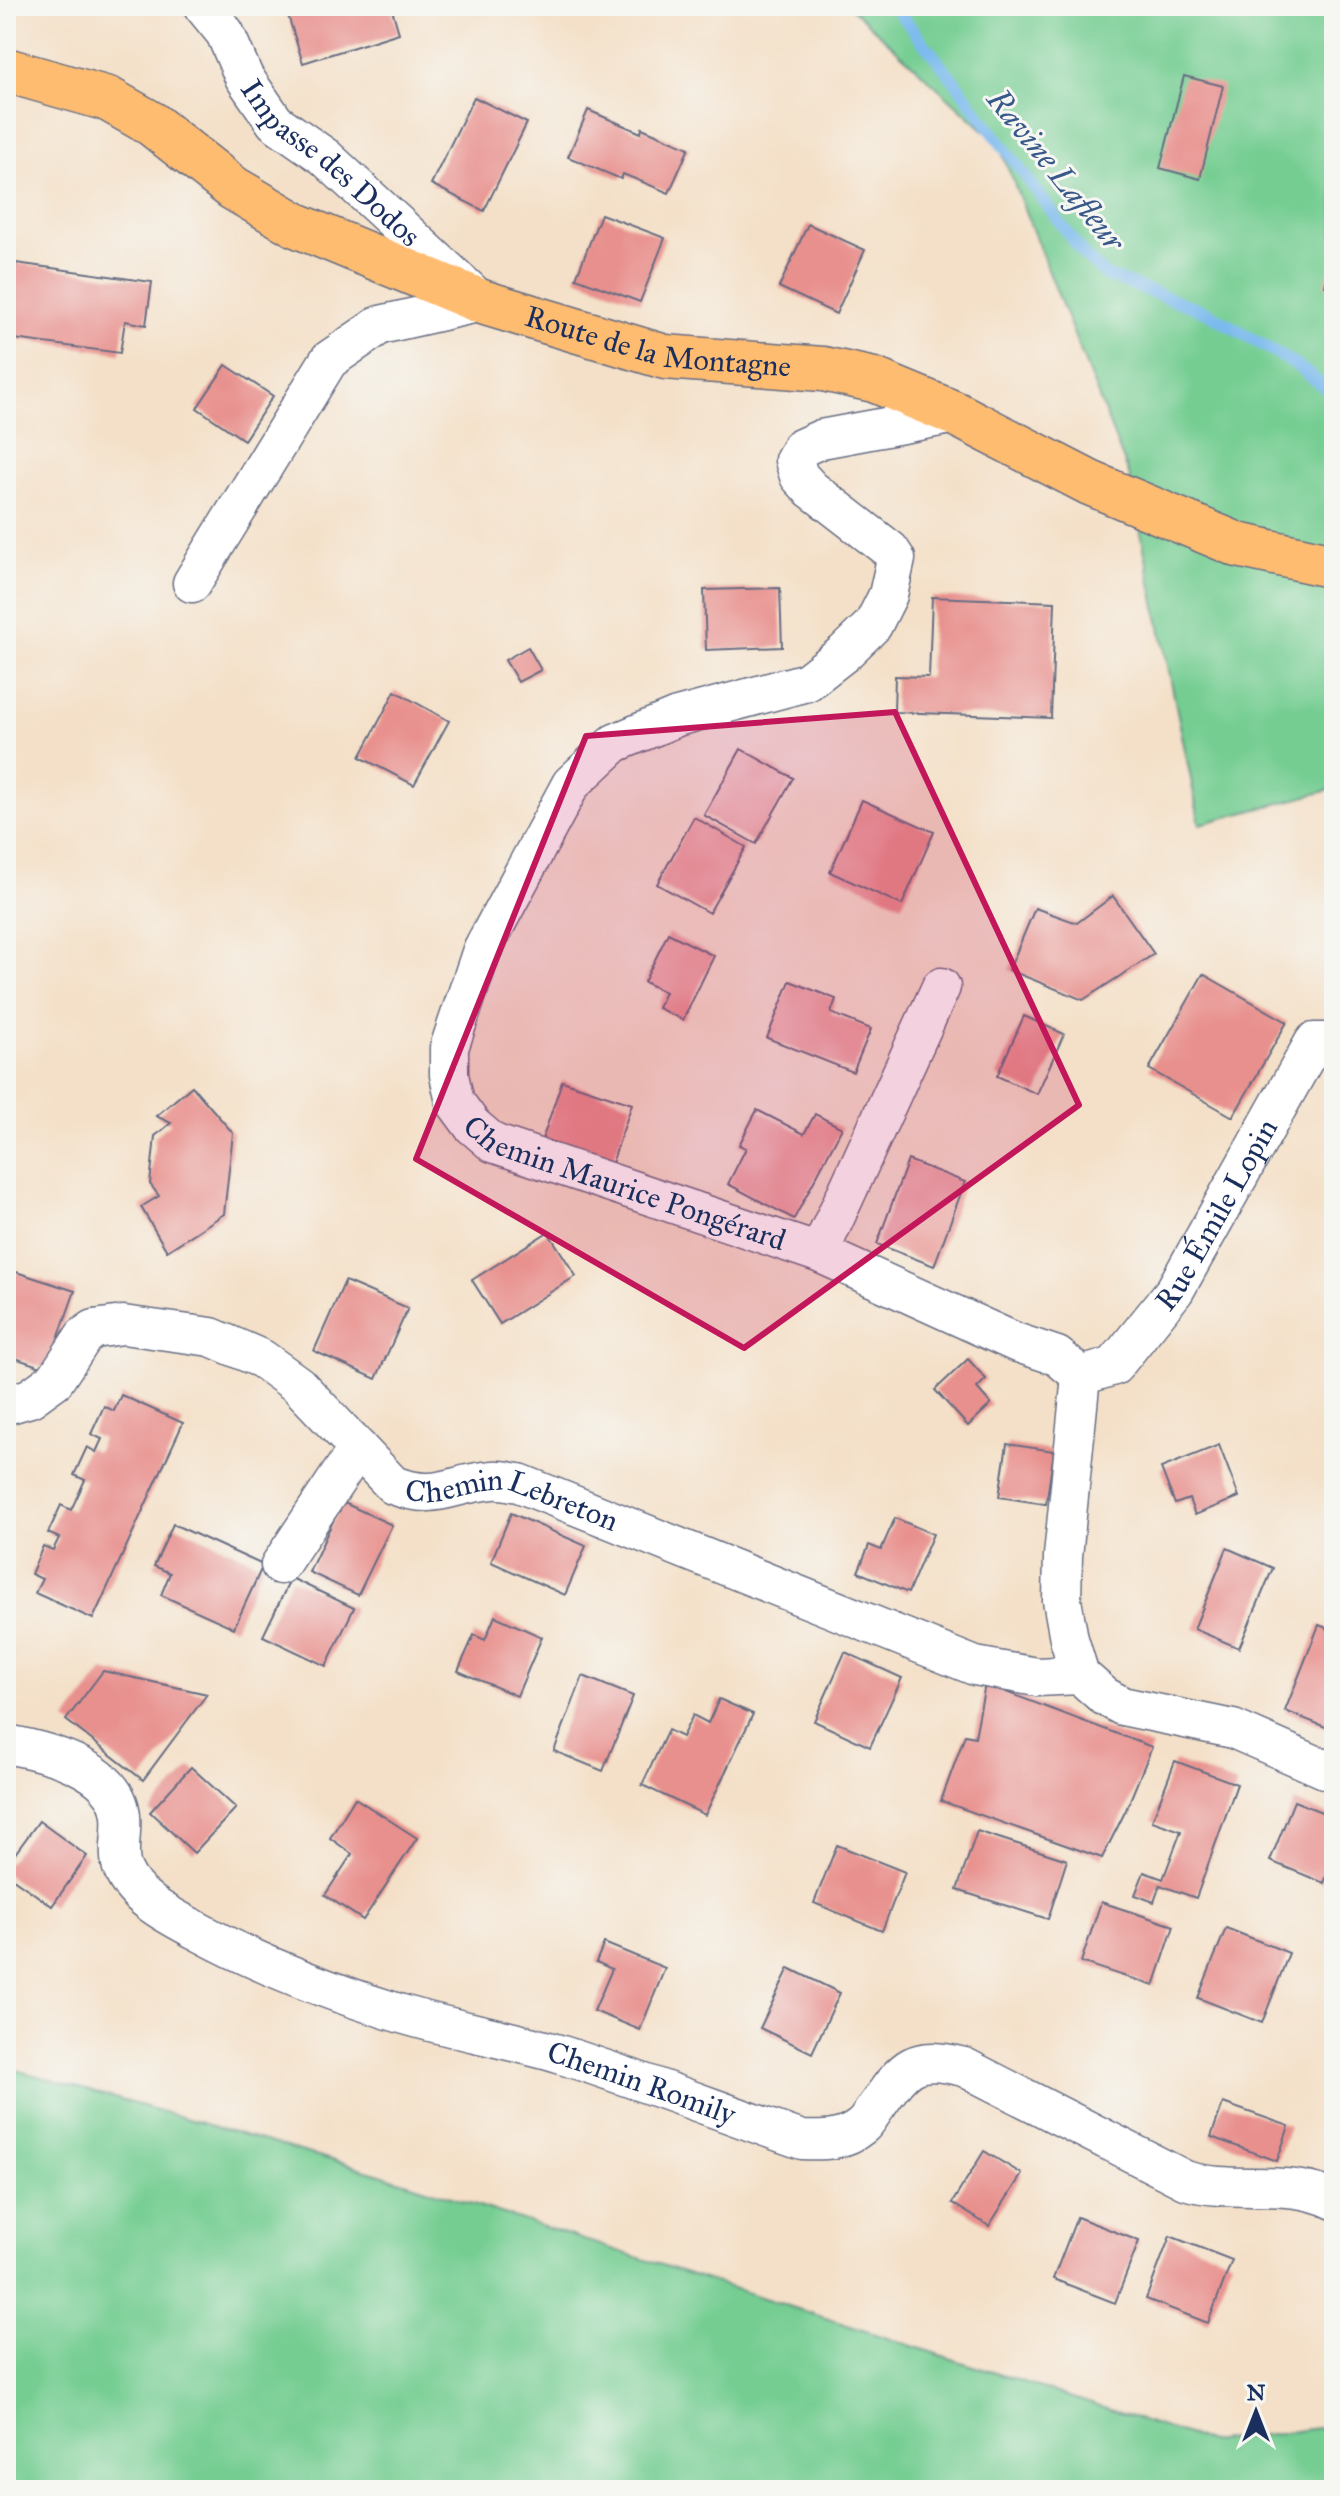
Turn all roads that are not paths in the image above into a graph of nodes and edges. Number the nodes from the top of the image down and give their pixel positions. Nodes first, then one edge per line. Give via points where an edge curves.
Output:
1 (203, 6) edge
2 (6, 70) edge
3 (482, 302) junction
4 (956, 414) junction
5 (1334, 566) edge
6 (192, 583) dead end
7 (941, 987) dead end
8 (1327, 1032) edge
9 (819, 1253) junction
10 (1081, 1376) junction
11 (6, 1405) edge
12 (358, 1448) junction
13 (280, 1565) dead end
14 (1080, 1675) junction
15 (6, 1744) edge
16 (1334, 1773) edge
17 (1334, 2200) edge

1 - 3 street, Impasse des Dodos via 225,33 244,77 275,122 325,157
2 - 3 main road, Route de la Montagne via 108,99 152,124 233,188 296,225
3 - 4 main road, Route de la Montagne via 665,357 823,369 874,380
3 - 6 street via 380,325 329,360
4 - 5 main road, Route de la Montagne via 1090,483 1238,545
4 - 9 street, Chemin Maurice Pongérard via 821,439 801,448 794,460 799,476 896,559 888,595 873,625 807,682 677,717 615,743 592,762 571,784 482,950 449,1048 455,1102 493,1143
7 - 9 street
8 - 10 street, Rue Émile Lopin via 1175,1290 1114,1366
9 - 10 street, Chemin Maurice Pongérard via 1057,1356
10 - 14 street via 1062,1600
11 - 12 street, Chemin Lebreton via 30,1398 55,1380 94,1329 123,1325 211,1337 262,1359 298,1385
12 - 13 street
12 - 14 street, Chemin Lebreton via 393,1485 414,1493 494,1480 519,1483 975,1666 1037,1677
14 - 16 street via 1122,1706 1233,1729
15 - 17 street, Chemin Romily via 73,1762 112,1792 121,1818 121,1867 131,1885 161,1910 298,1979 393,2012 561,2055 802,2140 844,2137 864,2125 900,2073 938,2061 964,2067 1185,2180 1207,2187 1283,2186

